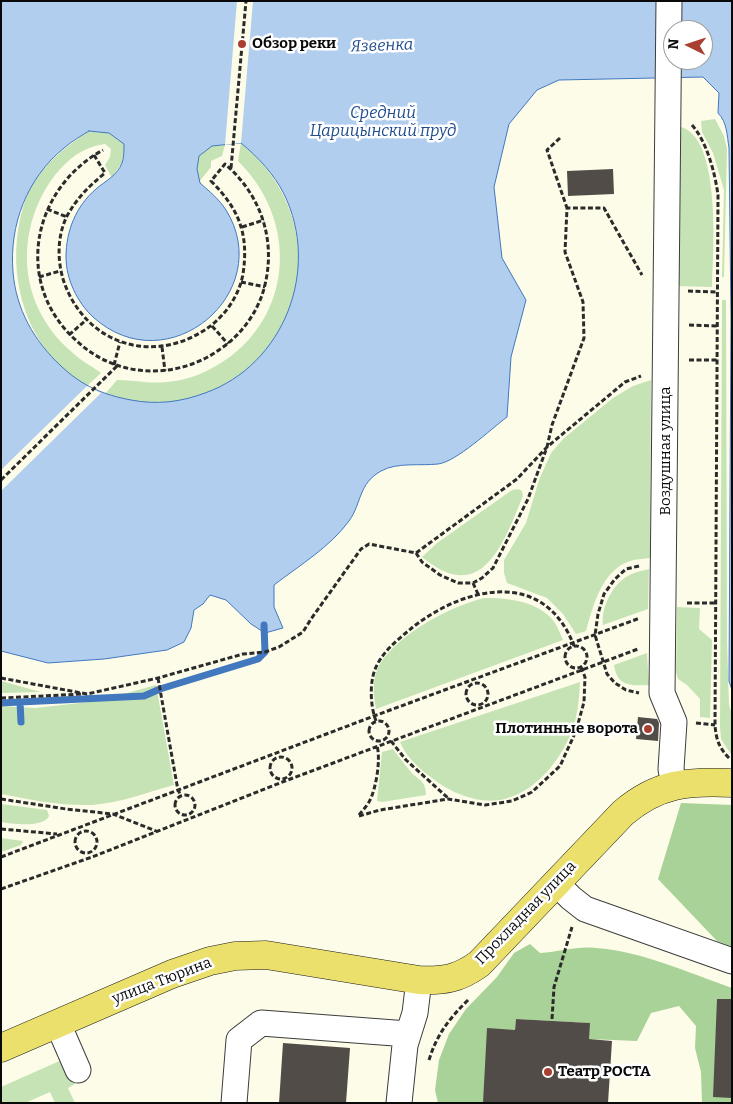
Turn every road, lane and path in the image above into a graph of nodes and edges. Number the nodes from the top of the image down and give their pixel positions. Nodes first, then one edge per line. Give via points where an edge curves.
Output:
1 (246, 1) edge
2 (669, 1) edge
3 (675, 114) junction
4 (560, 138) dead end
5 (103, 150) dead end
6 (94, 155) junction
7 (231, 169) junction
8 (567, 208) junction
9 (47, 209) junction
10 (67, 217) junction
11 (264, 220) junction
12 (242, 227) junction
13 (60, 271) junction
14 (39, 277) junction
15 (241, 282) junction
16 (265, 288) junction
17 (666, 291) junction
18 (86, 320) junction
19 (666, 325) junction
20 (212, 326) junction
21 (718, 326) junction
22 (69, 335) junction
23 (120, 342) junction
24 (228, 344) junction
25 (162, 347) junction
26 (717, 360) junction
27 (115, 365) junction
28 (666, 366) junction
29 (165, 371) junction
30 (547, 446) junction
31 (1, 480) edge
32 (416, 553) junction
33 (665, 564) junction
34 (473, 583) junction
35 (478, 594) junction
36 (717, 603) junction
37 (664, 608) junction
38 (595, 634) junction
39 (574, 644) junction
40 (663, 645) junction
41 (602, 662) junction
42 (582, 668) junction
43 (1, 678) edge
44 (158, 678) junction
45 (474, 682) junction
46 (662, 693) junction
47 (87, 694) junction
48 (1, 698) edge
49 (481, 706) junction
50 (374, 716) junction
51 (376, 720) junction
52 (392, 741) junction
53 (384, 742) junction
54 (377, 746) junction
55 (277, 756) junction
56 (732, 760) edge
57 (285, 779) junction
58 (732, 782) edge
59 (674, 785) junction
60 (178, 790) junction
61 (180, 795) junction
62 (448, 798) junction
63 (1, 799) edge
64 (113, 814) junction
65 (188, 816) junction
66 (79, 826) junction
67 (1, 829) edge
68 (156, 831) junction
69 (82, 832) junction
70 (60, 834) junction
71 (89, 852) junction
72 (1, 857) edge
73 (92, 858) junction
74 (556, 883) junction
75 (1, 889) edge
76 (585, 909) junction
77 (732, 961) edge
78 (419, 980) junction
79 (552, 1019) dead end
80 (58, 1024) junction
81 (408, 1034) junction
82 (1, 1048) edge
83 (78, 1070) dead end
84 (234, 1103) edge
85 (399, 1103) edge

1 - 7 path
2 - 3 street, Воздушная улица
3 - 17 street, Воздушная улица
3 - 21 path via 697,131 715,173 718,195
4 - 8 path via 547,150
5 - 6 path
6 - 9 path via 59,188
6 - 10 path via 105,173 82,192
7 - 11 path via 256,201
7 - 12 path via 225,164 211,181 235,210
8 - 17 path via 604,208 651,292
8 - 30 path via 565,252 583,302 584,338
9 - 10 path
9 - 14 path via 37,254
10 - 13 path via 60,243
11 - 12 path
11 - 16 path via 269,254
12 - 15 path via 246,255
13 - 14 path
13 - 18 path via 69,297
14 - 22 path via 45,298
15 - 16 path
15 - 20 path via 230,306
16 - 24 path via 244,328
17 - 19 street, Воздушная улица
18 - 22 path
18 - 23 path
19 - 21 path
19 - 28 street, Воздушная улица
20 - 24 path
20 - 25 path via 189,340
21 - 26 path
22 - 27 path via 90,352
23 - 25 path
23 - 27 path
24 - 29 path via 188,366
25 - 29 path
26 - 28 path
26 - 36 path
27 - 29 path via 141,371
27 - 31 path
28 - 30 path via 625,382
28 - 33 street, Воздушная улица
30 - 32 path via 517,479
30 - 34 path via 528,499 493,568
32 - 34 path via 422,562 440,575 458,583
32 - 44 path via 369,544 361,549 303,632 265,652 243,654
33 - 37 street, Воздушная улица
33 - 38 path via 626,569 615,579 604,594
34 - 35 path
35 - 39 path via 503,592 545,605 562,620
35 - 50 path via 445,606 421,621 386,651 373,675
36 - 37 path
36 - 56 path via 716,736 721,749
37 - 38 path
37 - 40 street, Воздушная улица
38 - 39 path
38 - 41 path
39 - 42 path via 586,652
39 - 42 path via 566,652 567,662 571,667
39 - 45 path
40 - 41 path via 650,645
40 - 46 street, Воздушная улица
41 - 42 path
41 - 46 path via 607,674 626,690
42 - 49 path
42 - 62 path via 584,702 576,731 560,766 532,792 512,801 485,804
43 - 47 path
44 - 47 path
44 - 60 path
45 - 49 path via 483,685 488,692
45 - 49 path via 468,687 467,697 474,705
45 - 50 path
46 - 59 street, Воздушная улица via 674,722 671,769
47 - 48 path
49 - 52 path
50 - 51 path
50 - 55 path
51 - 53 path via 386,723 389,729
51 - 53 path via 369,728 369,734
52 - 53 path
52 - 62 path via 406,760
53 - 54 path
54 - 57 path
54 - 62 path via 379,754 373,793 359,816
55 - 57 path via 271,771
55 - 57 path via 286,758 292,766
55 - 60 path
57 - 65 path
58 - 59 main road, Прохладная улица
59 - 74 main road, Прохладная улица via 637,802
60 - 61 path
60 - 64 path
61 - 65 path via 175,809 179,814
61 - 65 path via 187,794 194,801 195,808
63 - 64 path
64 - 66 path
64 - 68 path
65 - 68 path
66 - 69 path
66 - 70 path
67 - 70 path
68 - 73 path
69 - 71 path via 76,839 76,846 83,852
69 - 71 path via 92,833 96,838 96,845
70 - 72 path
71 - 73 path
73 - 75 path
74 - 76 street
74 - 78 main road, Прохладная улица via 479,964 452,978
76 - 77 street
76 - 79 path via 573,922 554,987
78 - 80 main road, улица Тюрина via 266,955 236,956 172,974
78 - 81 street via 415,1013
80 - 82 main road, улица Тюрина
80 - 83 street
81 - 84 street via 261,1024 239,1040
81 - 85 street

